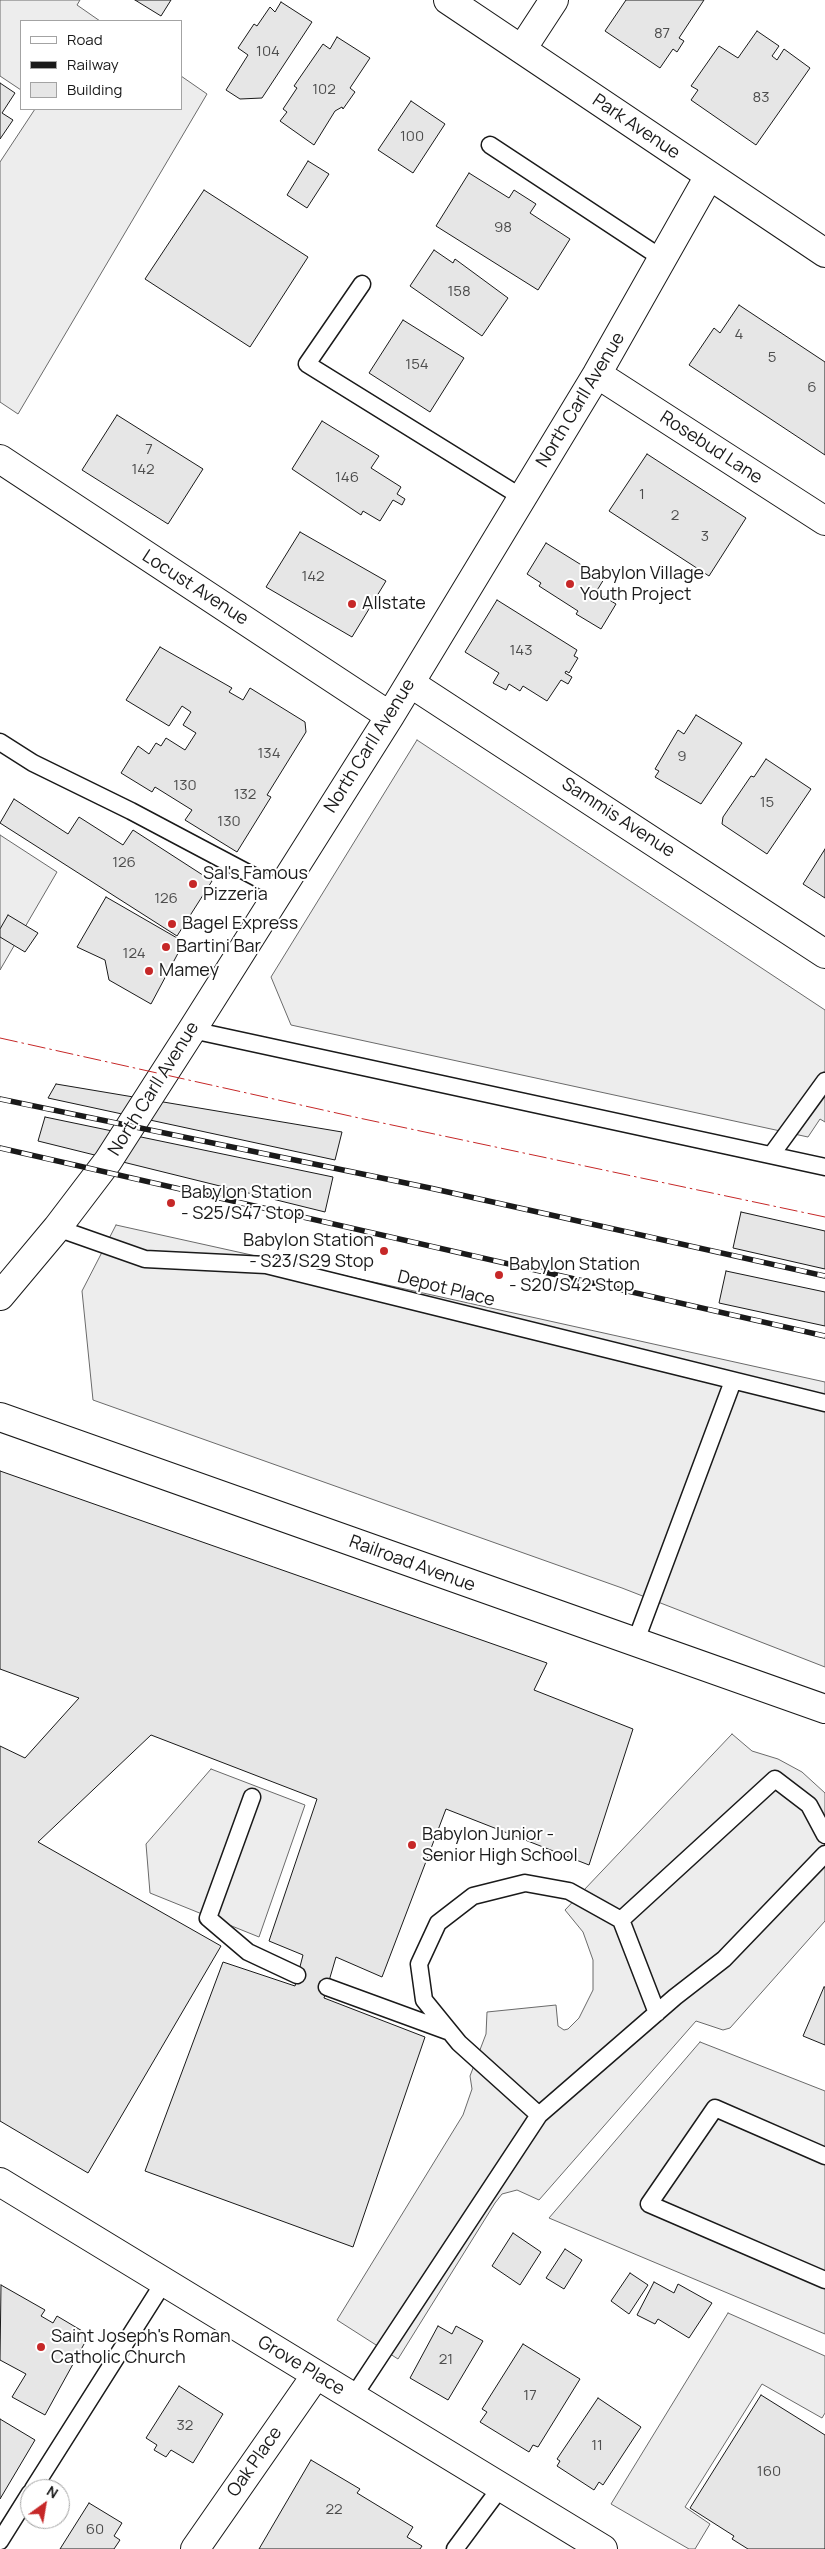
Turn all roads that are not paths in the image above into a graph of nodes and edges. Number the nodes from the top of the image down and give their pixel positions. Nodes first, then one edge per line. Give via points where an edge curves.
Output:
1 (448, 0) edge
2 (554, 0) edge
3 (522, 50) junction
4 (490, 145) dead end
5 (709, 176) junction
6 (825, 253) edge
7 (663, 259) junction
8 (362, 284) dead end
9 (598, 374) junction
10 (0, 459) edge
11 (522, 498) junction
12 (825, 521) edge
13 (410, 683) junction
14 (390, 716) junction
15 (0, 742) edge
16 (280, 890) junction
17 (825, 954) edge
18 (192, 1030) junction
19 (825, 1080) edge
20 (772, 1154) junction
21 (825, 1167) edge
22 (57, 1228) junction
23 (0, 1296) edge
24 (733, 1381) junction
25 (825, 1404) edge
26 (0, 1417) edge
27 (635, 1643) junction
28 (825, 1709) edge
29 (252, 1797) dead end
30 (825, 1835) edge
31 (825, 1854) edge
32 (621, 1920) junction
33 (297, 1975) dead end
34 (327, 1987) dead end
35 (657, 2012) junction
36 (450, 2032) junction
37 (539, 2115) junction
38 (825, 2156) edge
39 (0, 2182) edge
40 (825, 2280) edge
41 (164, 2282) junction
42 (316, 2375) junction
43 (353, 2397) junction
44 (39, 2479) edge
45 (500, 2487) junction
46 (20, 2509) edge
47 (0, 2541) edge
48 (195, 2549) edge
49 (455, 2549) edge
50 (603, 2549) edge

1 - 3 street, Park Avenue
2 - 3 street
3 - 5 street, Park Avenue
4 - 7 lane
5 - 6 street, Park Avenue
5 - 7 street, North Carll Avenue
7 - 9 street, North Carll Avenue
8 - 11 lane via 307,364
9 - 11 street, North Carll Avenue
9 - 12 street, Rosebud Lane
10 - 14 street, Locust Avenue
11 - 13 street, North Carll Avenue
13 - 14 street, North Carll Avenue
13 - 17 street, Sammis Avenue
14 - 16 street, North Carll Avenue
15 - 16 lane via 33,763
16 - 18 street, North Carll Avenue
18 - 20 lane
18 - 22 street, North Carll Avenue via 108,1161
19 - 20 lane
20 - 21 lane
22 - 23 street, North Carll Avenue
22 - 24 lane, Depot Place via 145,1259 266,1265
24 - 25 lane, Depot Place
24 - 27 lane
26 - 27 street, Railroad Avenue
27 - 28 street, Railroad Avenue
29 - 33 lane via 208,1918 248,1952
30 - 32 lane via 809,1805 774,1779
31 - 35 lane via 724,1958
32 - 35 lane
32 - 36 lane via 569,1891 525,1883 473,1896 438,1923 419,1964 424,2000
34 - 36 lane
35 - 37 lane
36 - 37 lane via 459,2044
37 - 43 lane
38 - 40 lane via 715,2108 649,2204
39 - 41 street, Grove Place
41 - 42 street, Grove Place
41 - 44 lane
42 - 43 street, Grove Place
42 - 48 street, Oak Place
43 - 45 street, Grove Place
45 - 49 lane
45 - 50 street, Grove Place
46 - 47 lane

